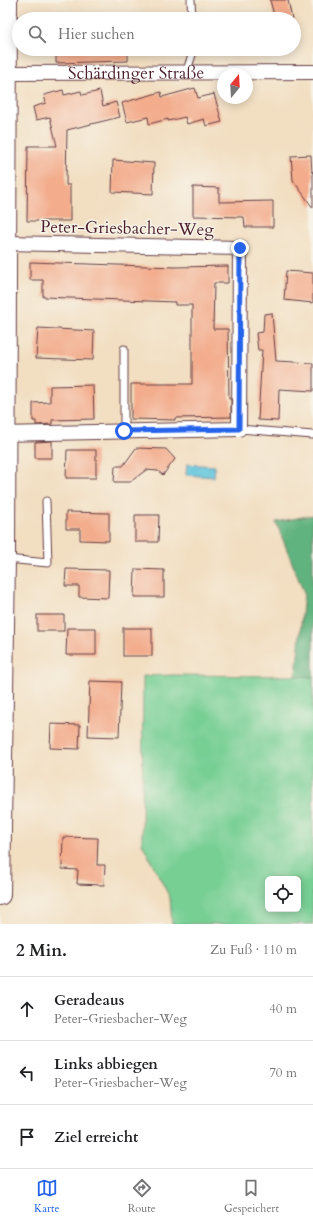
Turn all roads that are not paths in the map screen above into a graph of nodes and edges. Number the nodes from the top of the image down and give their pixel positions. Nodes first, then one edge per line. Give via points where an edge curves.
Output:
1 (7, 0) edge
2 (192, 0) edge
3 (192, 12) edge
4 (192, 56) edge
5 (313, 72) edge
6 (6, 73) junction
7 (186, 73) junction
8 (6, 244) junction
9 (124, 349) dead end
10 (239, 429) junction
11 (124, 431) junction
12 (3, 434) edge
13 (313, 435) edge
14 (46, 501) dead end
15 (5, 559) junction
16 (2, 649) edge
17 (0, 895) edge

1 - 6 main road
2 - 3 lane
4 - 7 lane
5 - 7 street, Schärdinger Straße
6 - 7 street, Schärdinger Straße
6 - 8 main road
8 - 10 street, Peter-Griesbacher-Weg via 240,248
8 - 12 main road
9 - 11 lane
10 - 11 street
10 - 13 lane
11 - 12 street
12 - 15 main road
14 - 15 lane via 48,563
15 - 16 main road
16 - 17 main road

